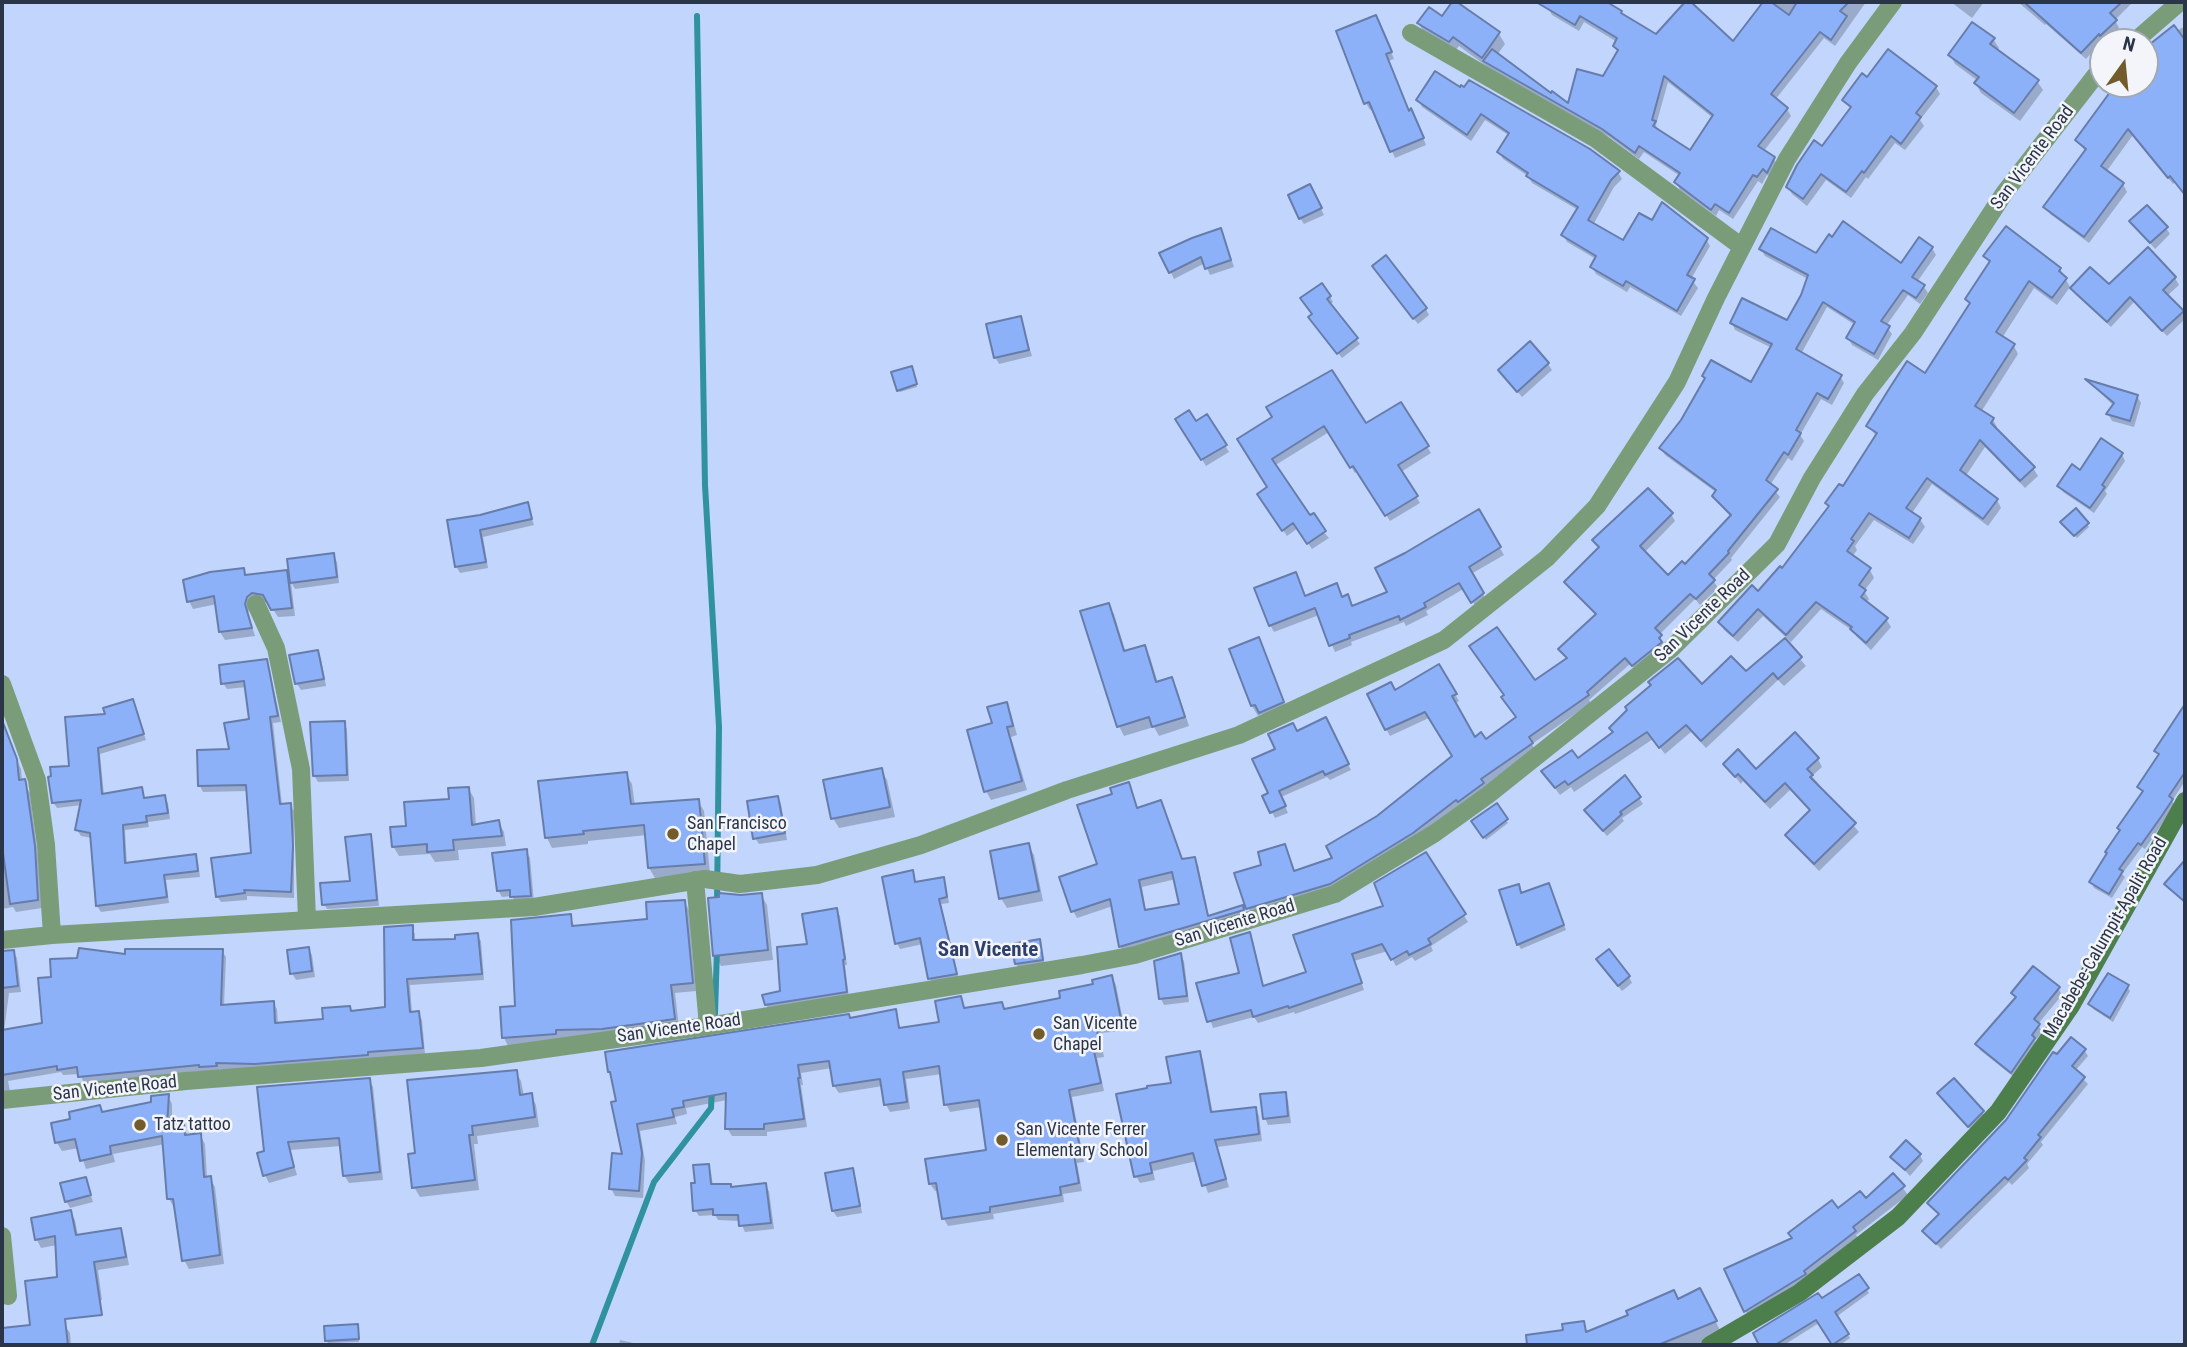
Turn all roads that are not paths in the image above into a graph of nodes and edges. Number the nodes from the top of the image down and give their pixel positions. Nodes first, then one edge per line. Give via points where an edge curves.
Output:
1 (1893, 2) edge
2 (2180, 2) edge
3 (2150, 28) edge
4 (1411, 33) dead end
5 (2089, 84) edge
6 (1742, 247) junction
7 (257, 604) dead end
8 (2, 684) edge
9 (2185, 801) edge
10 (700, 880) junction
11 (307, 919) junction
12 (52, 935) junction
13 (2, 940) edge
14 (716, 1024) junction
15 (2, 1100) edge
16 (2, 1236) edge
17 (8, 1296) dead end
18 (1710, 1345) edge

1 - 6 street via 1787,159
2 - 3 street
4 - 6 street via 1596,139
5 - 14 street, San Vicente Road via 2005,192 1913,333 1865,394 1777,544 1671,649 1435,833 1335,894 1135,955
6 - 10 street via 1677,382 1598,506 1548,558 1444,640 1239,735 1067,790 922,845 817,875 740,884
7 - 11 street via 276,648 300,769
8 - 12 street via 37,780
9 - 18 main road, Macabebe-Calumpit-Apalit Road via 2071,1006 1998,1112 1898,1217 1799,1293
10 - 11 street via 534,907
10 - 14 street
11 - 12 street
12 - 13 street
14 - 15 street, San Vicente Road via 481,1058
16 - 17 street

